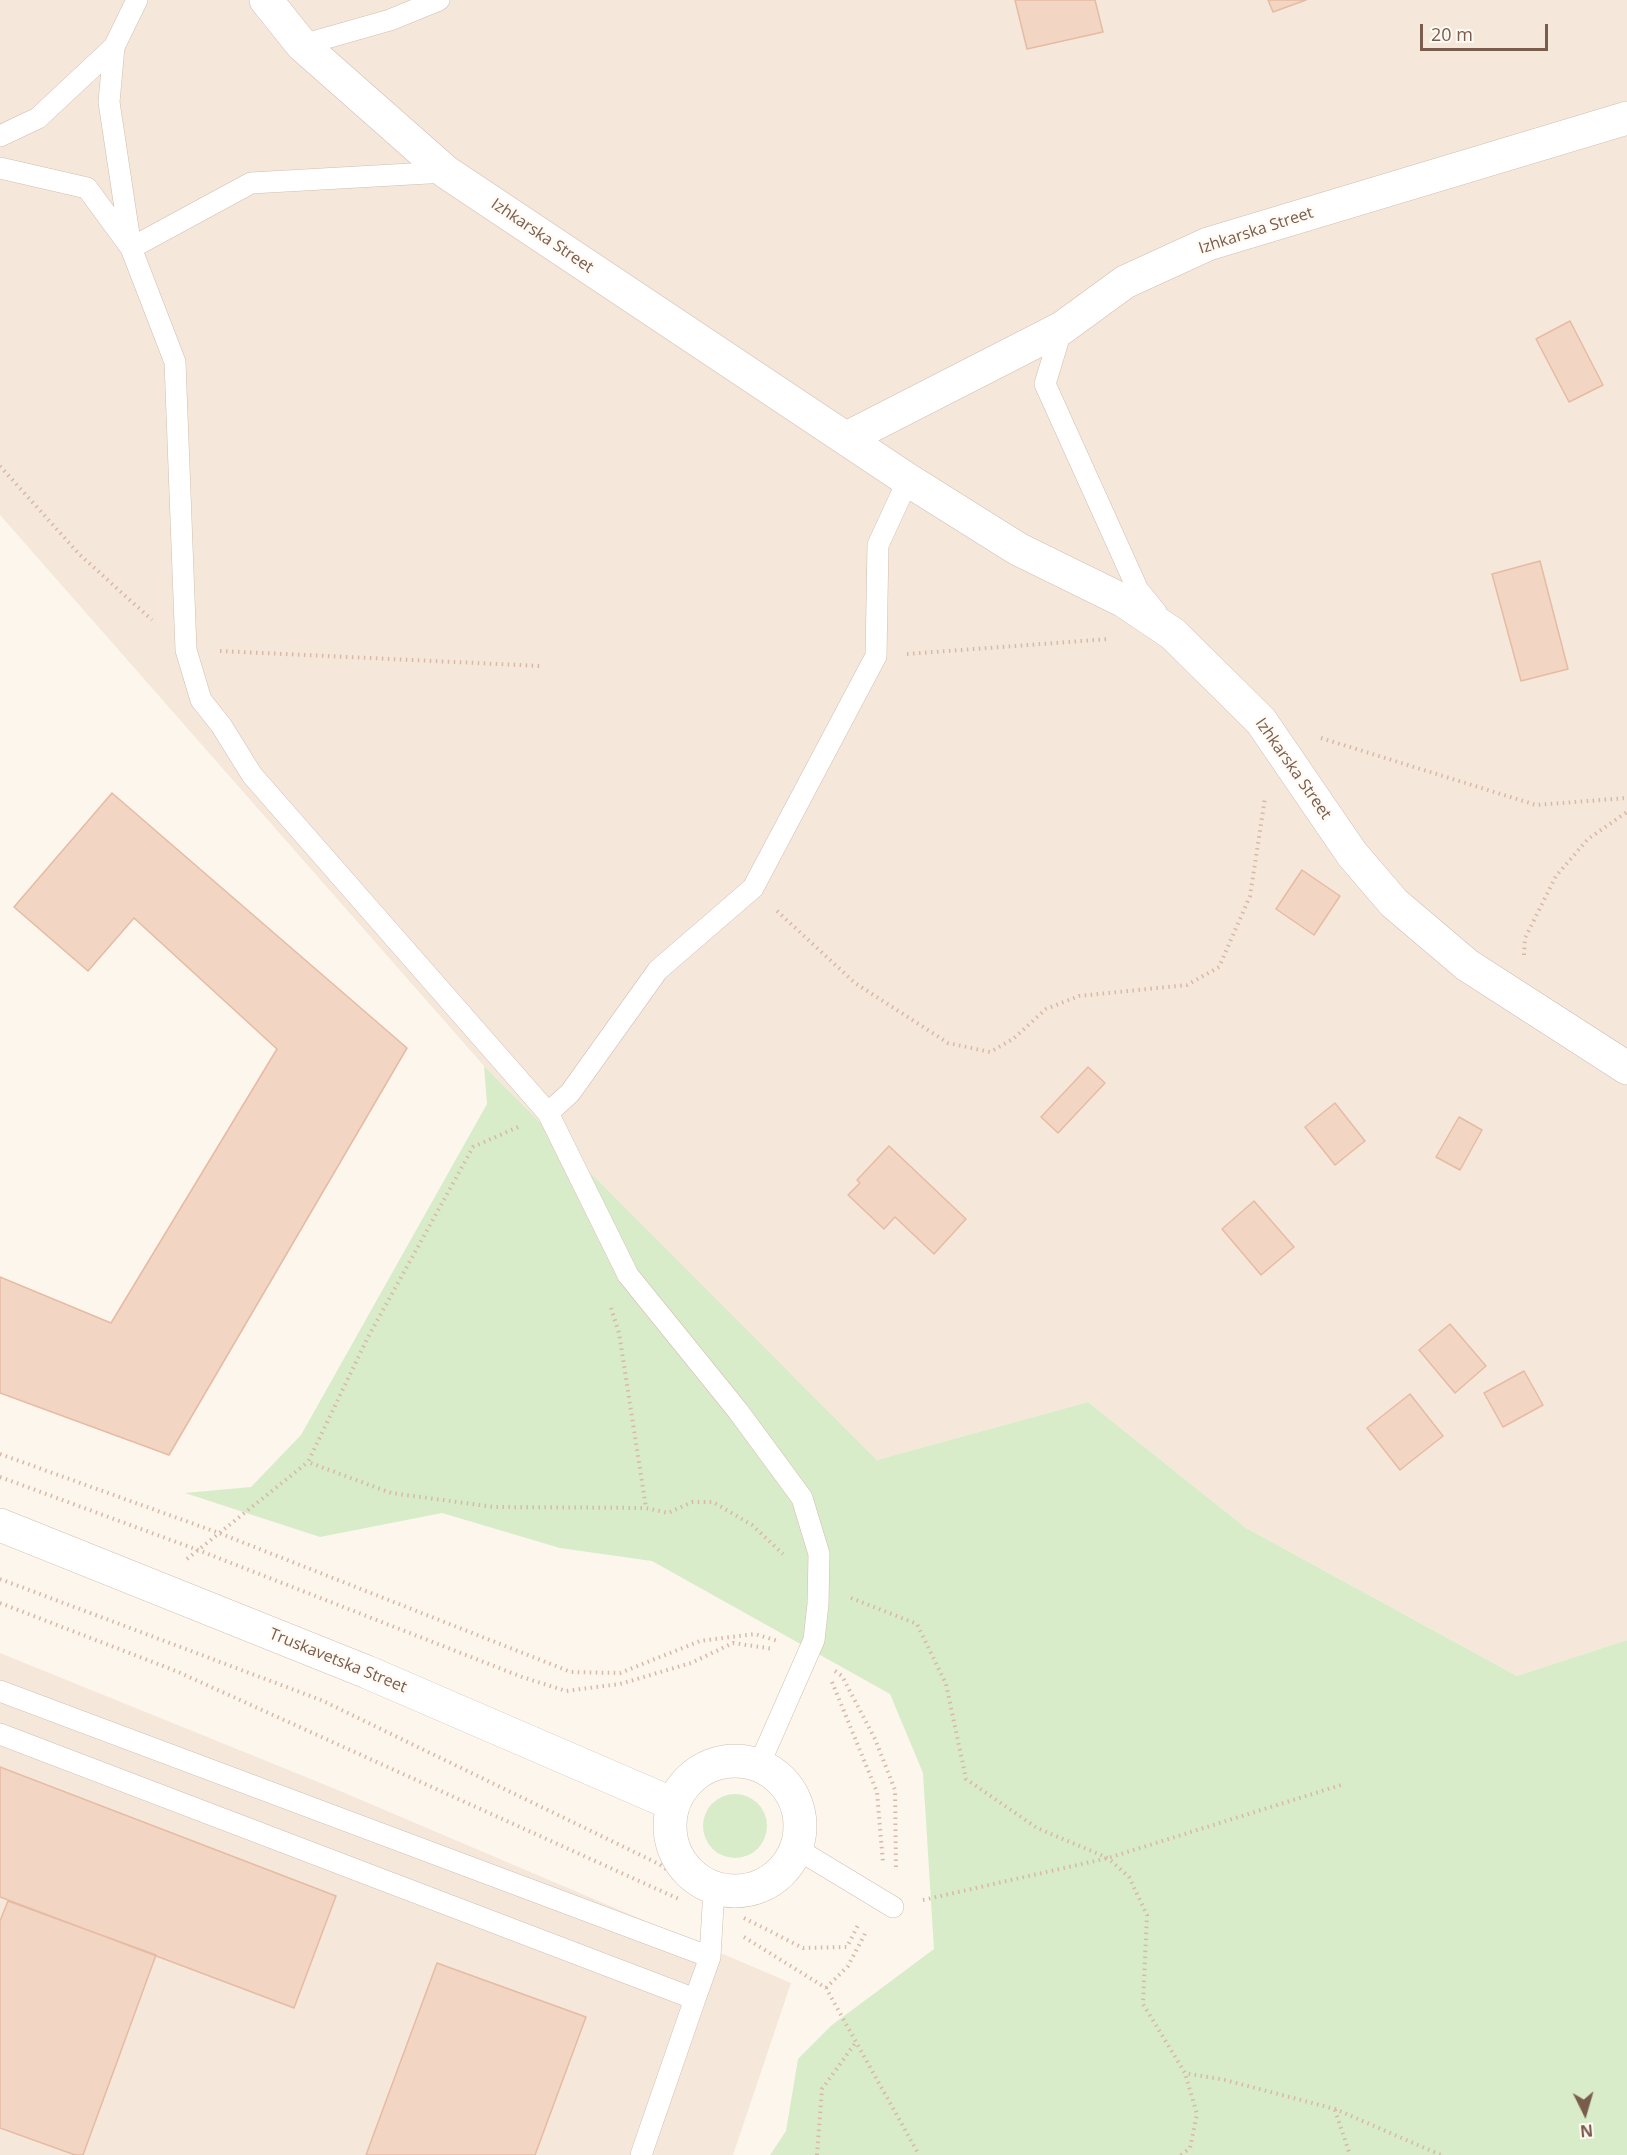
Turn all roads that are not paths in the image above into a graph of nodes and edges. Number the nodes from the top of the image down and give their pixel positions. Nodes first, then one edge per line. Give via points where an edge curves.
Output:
1 (137, 0) edge
2 (266, 0) edge
3 (439, 0) edge
4 (302, 45) junction
5 (114, 48) junction
6 (1627, 118) edge
7 (0, 136) edge
8 (0, 168) edge
9 (446, 172) junction
10 (131, 248) junction
11 (1062, 328) junction
12 (847, 438) junction
13 (908, 480) junction
14 (1173, 634) junction
15 (1627, 1068) edge
16 (548, 1113) junction
17 (0, 1525) edge
18 (0, 1691) edge
19 (0, 1734) edge
20 (759, 1765) junction
21 (673, 1804) junction
22 (797, 1849) junction
23 (883, 1901) road end
24 (713, 1902) junction
25 (710, 1957) junction
26 (696, 1999) junction
27 (641, 2155) edge

1 - 5 lane
2 - 4 street, Izhkarska Street
3 - 4 lane via 390,21
4 - 9 street, Izhkarska Street
5 - 7 lane via 38,118
5 - 10 lane via 109,102
6 - 11 street, Izhkarska Street via 1208,244 1125,282
8 - 10 lane via 87,188
9 - 10 lane via 251,183
9 - 12 street, Izhkarska Street
10 - 16 lane via 175,362 186,650 201,700 252,775
11 - 12 street, Izhkarska Street
11 - 14 lane via 1045,384 1138,590
12 - 13 street, Izhkarska Street
13 - 14 street, Izhkarska Street via 1018,549 1124,601
13 - 16 lane via 878,545 876,656 753,888 658,970 570,1093
14 - 15 street, Izhkarska Street via 1261,721 1352,854 1394,903 1467,965
16 - 20 lane via 628,1275 738,1411 802,1498 819,1554 814,1640
17 - 21 street, Truskavetska Street via 367,1672
18 - 25 lane
19 - 26 lane
20 - 21 street via 733,1760 707,1766 687,1782
20 - 22 street via 780,1778 795,1799 801,1823
21 - 24 street via 669,1830 676,1855
22 - 23 lane
22 - 24 street via 784,1870 764,1886
24 - 25 lane
25 - 26 lane
26 - 27 lane

